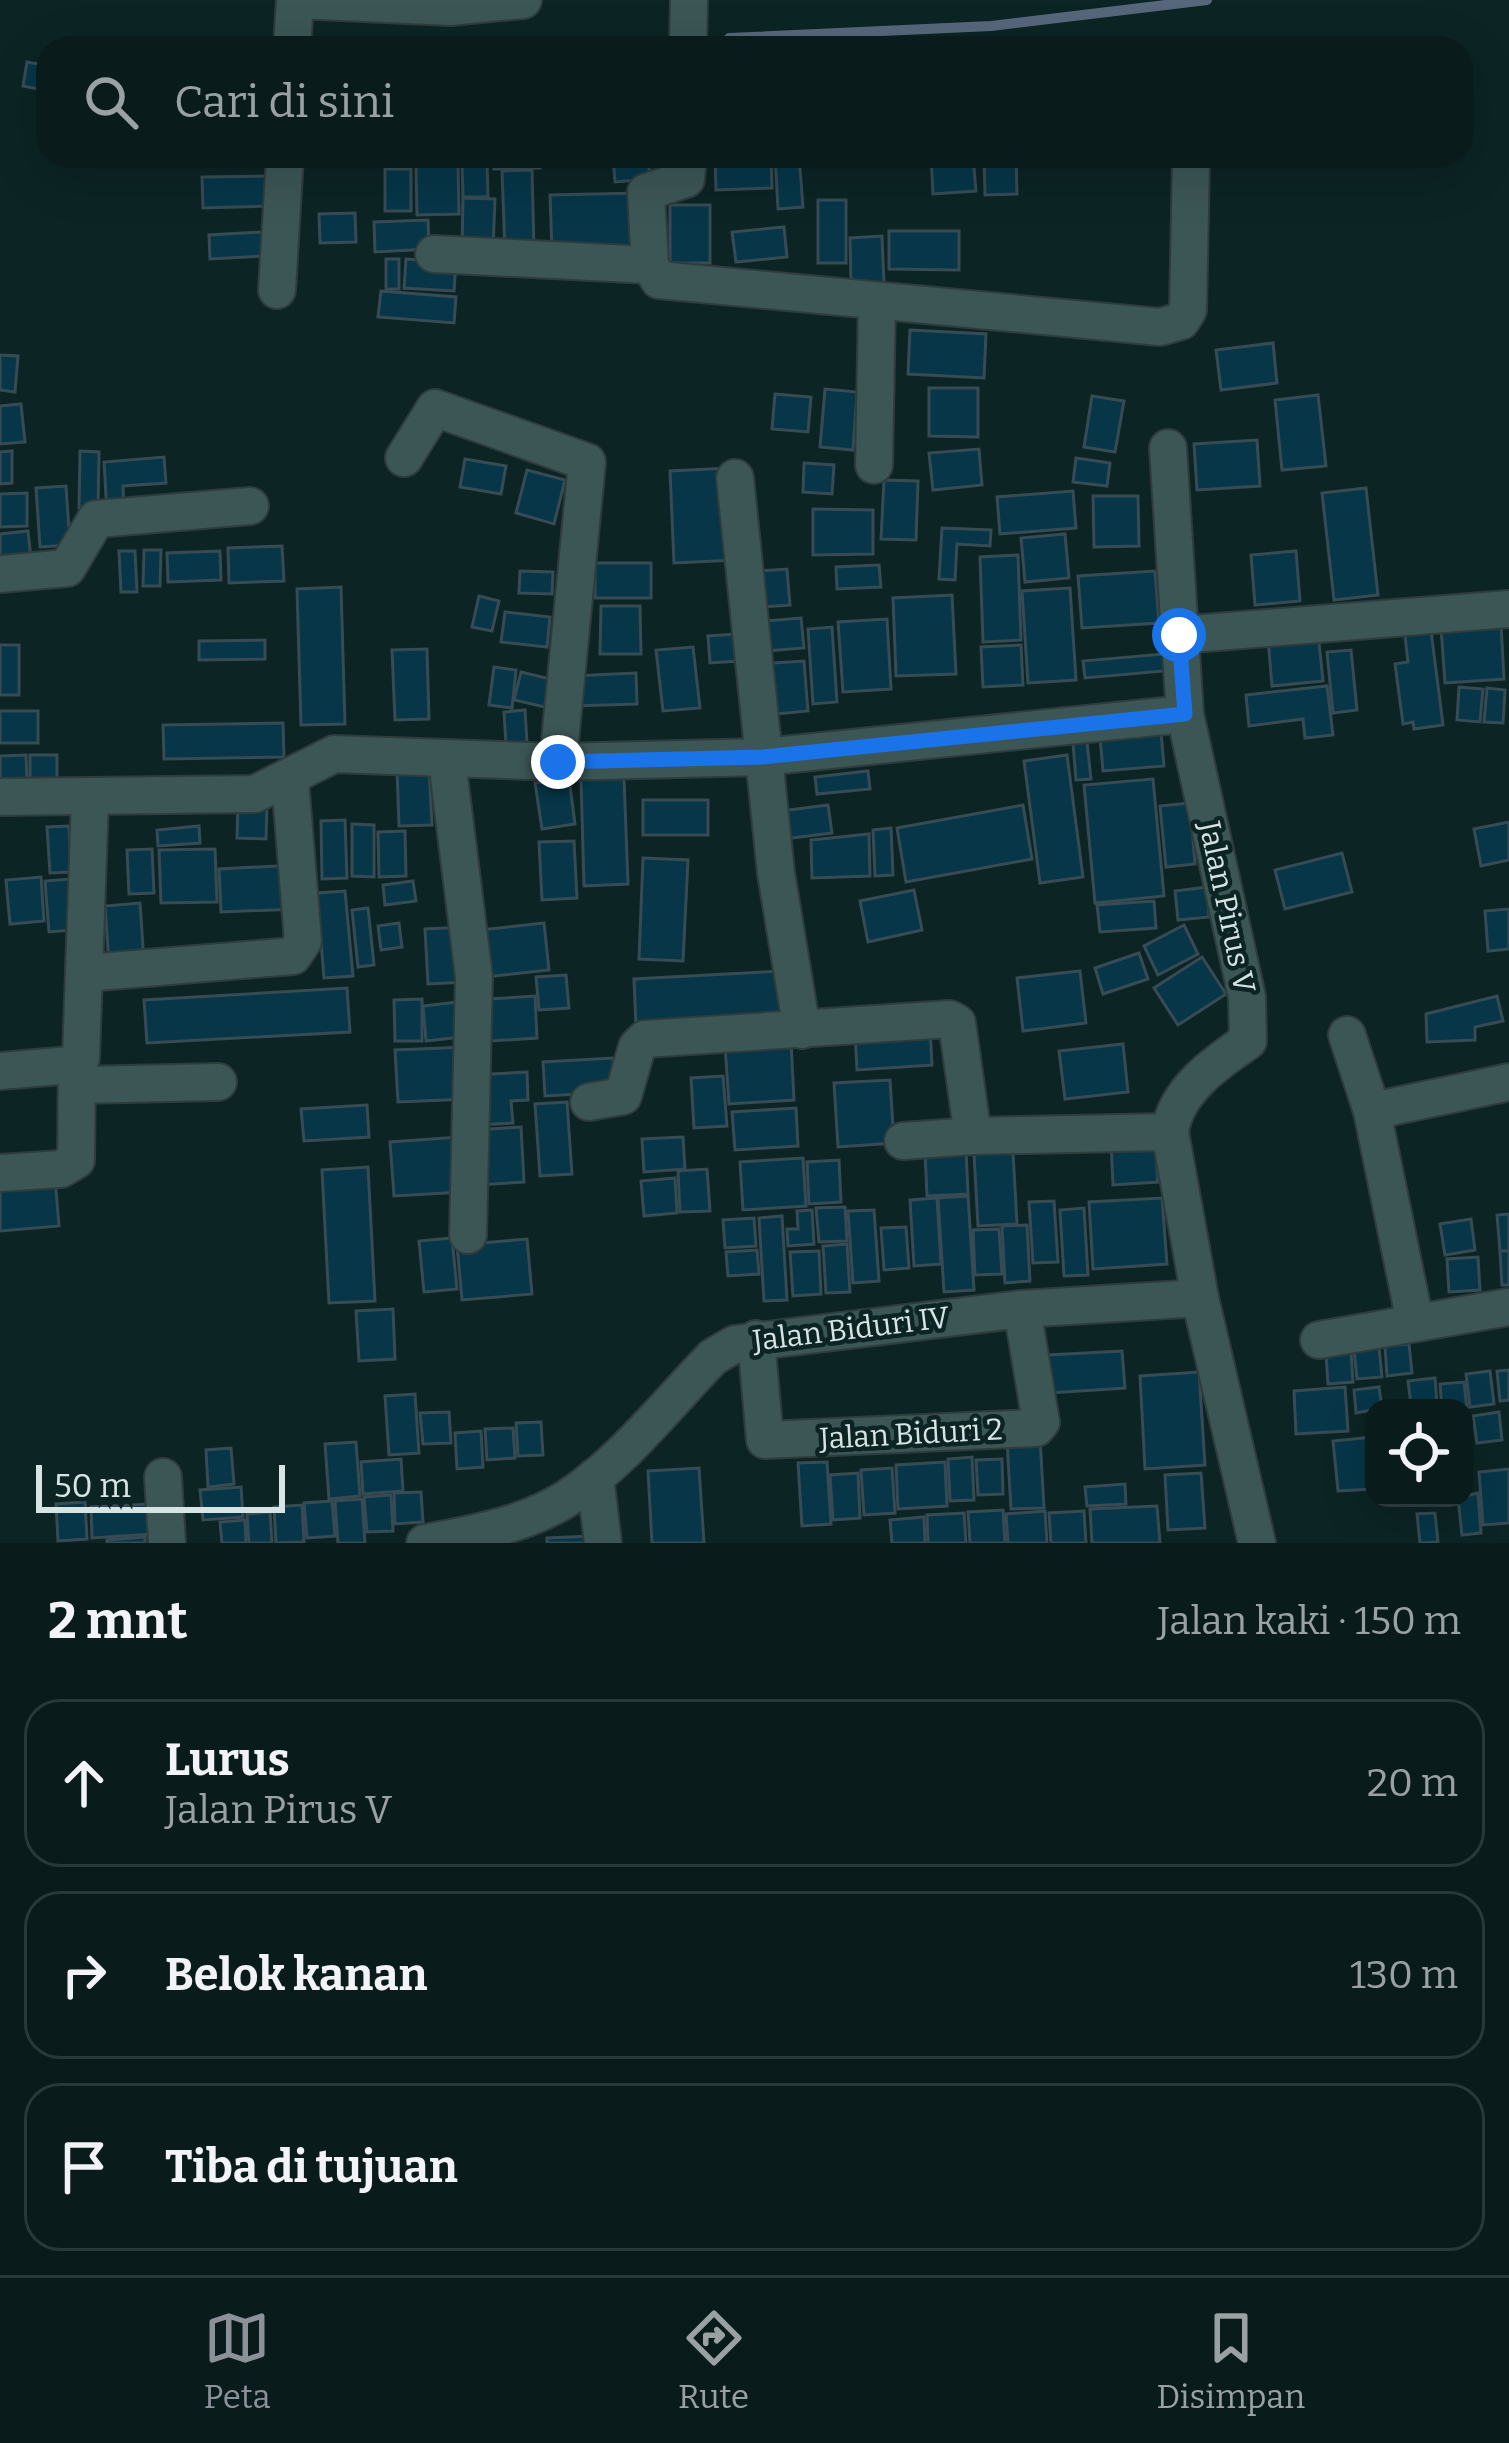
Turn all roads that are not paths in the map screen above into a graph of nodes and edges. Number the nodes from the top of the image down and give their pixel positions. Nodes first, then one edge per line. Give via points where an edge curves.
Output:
1 (297, 0) edge
2 (524, 0) edge
3 (688, 0) edge
4 (450, 4) edge
5 (293, 36) edge
6 (688, 36) edge
7 (284, 168) edge
8 (686, 168) edge
9 (1191, 168) edge
10 (434, 254) dead end
11 (650, 265) junction
12 (277, 290) dead end
13 (877, 302) junction
14 (1168, 448) dead end
15 (404, 458) dead end
16 (874, 465) dead end
17 (735, 478) dead end
18 (250, 506) dead end
19 (0, 574) edge
20 (1509, 609) edge
21 (1179, 635) junction
22 (1185, 714) junction
23 (762, 757) junction
24 (448, 760) junction
25 (558, 762) junction
26 (290, 780) junction
27 (0, 797) edge
28 (90, 798) junction
29 (86, 973) junction
30 (802, 1030) junction
31 (1347, 1035) dead end
32 (0, 1071) edge
33 (78, 1074) junction
34 (218, 1082) dead end
35 (1509, 1082) edge
36 (589, 1102) dead end
37 (1372, 1111) junction
38 (1170, 1132) junction
39 (973, 1136) junction
40 (903, 1141) dead end
41 (0, 1173) edge
42 (468, 1235) dead end
43 (1200, 1298) junction
44 (1509, 1307) edge
45 (1022, 1309) junction
46 (1415, 1322) junction
47 (755, 1339) junction
48 (1319, 1340) dead end
49 (596, 1477) junction
50 (163, 1478) dead end
51 (167, 1543) edge
52 (425, 1543) edge
53 (603, 1543) edge
54 (1257, 1543) edge

1 - 4 street
1 - 5 street
2 - 4 street
3 - 6 street
7 - 12 street
8 - 11 street via 683,182 647,189
9 - 13 street via 1191,291 1188,310 1172,325
10 - 11 street
11 - 13 street via 667,282
13 - 16 street
14 - 21 street, Jalan Pirus V
15 - 25 street via 435,408 587,462
17 - 23 street
18 - 19 street via 96,519 67,568
20 - 21 street
21 - 22 street, Jalan Pirus V
22 - 23 street
22 - 38 street, Jalan Pirus V via 1250,1032 1178,1107
23 - 25 street
23 - 30 street
24 - 25 street
24 - 26 street via 334,754
24 - 42 street via 474,977
26 - 28 street via 255,794
26 - 29 street via 303,941 293,956
27 - 28 street
28 - 29 street
29 - 33 street
30 - 36 street via 645,1040 622,1096
30 - 39 street via 953,1020
31 - 37 street
32 - 33 street
33 - 34 street
33 - 41 street via 76,1160 61,1169
35 - 37 street
37 - 46 street
38 - 39 street
38 - 43 street
39 - 40 street
43 - 45 street, Jalan Biduri IV
43 - 54 street
44 - 46 street
45 - 47 street, Jalan Biduri IV
45 - 47 street, Jalan Biduri 2 via 1036,1428 768,1441
46 - 48 street
47 - 49 street, Jalan Biduri IV via 712,1357
49 - 52 street, Jalan Biduri IV via 541,1511
49 - 53 street
50 - 51 street

